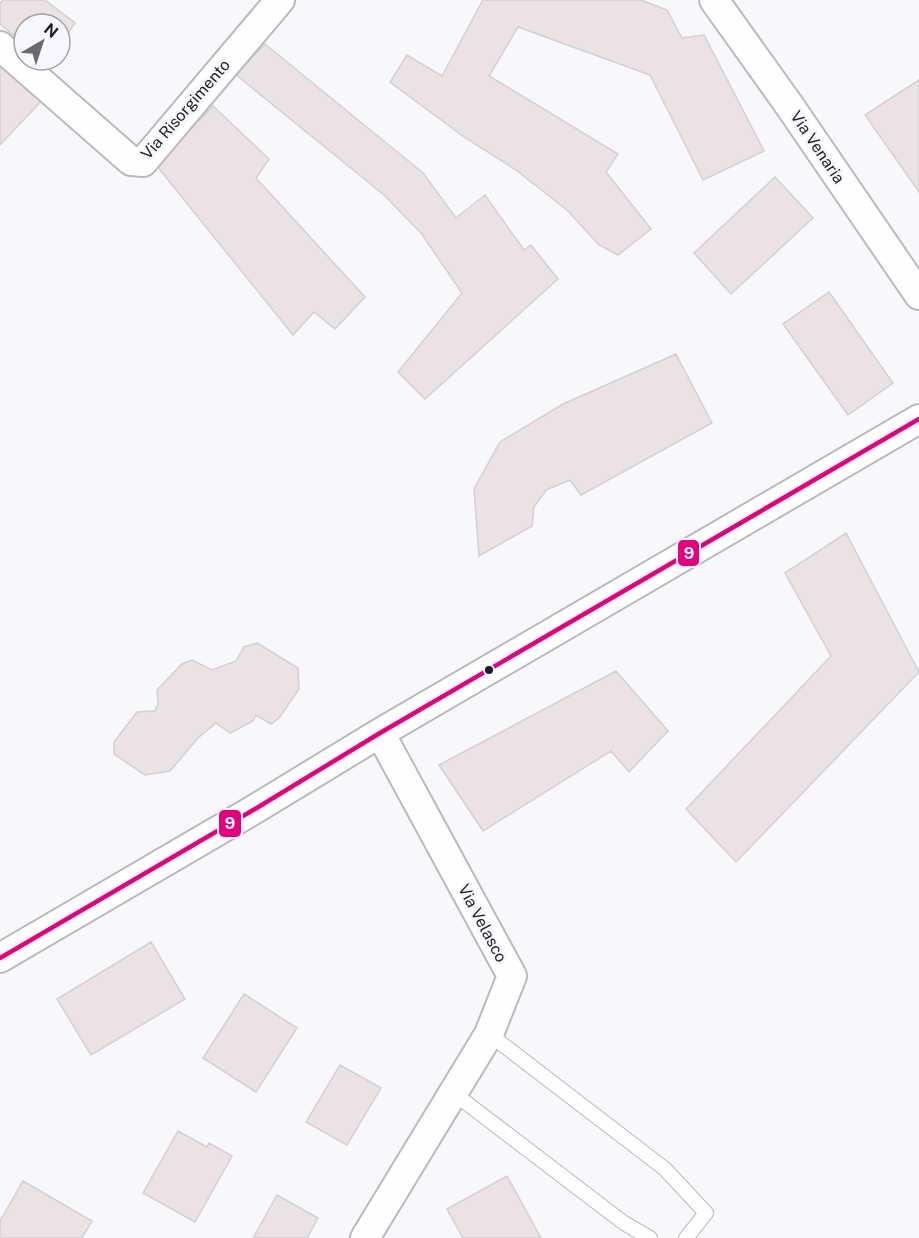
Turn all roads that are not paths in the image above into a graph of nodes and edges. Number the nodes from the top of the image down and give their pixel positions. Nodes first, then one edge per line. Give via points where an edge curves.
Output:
1 (280, 0) edge
2 (714, 0) edge
3 (0, 46) edge
4 (919, 295) edge
5 (919, 419) edge
6 (380, 733) junction
7 (0, 958) edge
8 (489, 1034) junction
9 (452, 1092) junction
10 (365, 1238) edge
11 (650, 1238) edge
12 (686, 1238) edge

1 - 3 street, Via Risorgimento via 143,162 131,161
2 - 4 street, Via Venaria
5 - 6 street
6 - 7 street
6 - 8 street, Via Velasco via 512,976
8 - 9 street, Via Velasco
8 - 12 lane via 665,1169 706,1213
9 - 10 street, Via Velasco
9 - 11 lane via 624,1223

